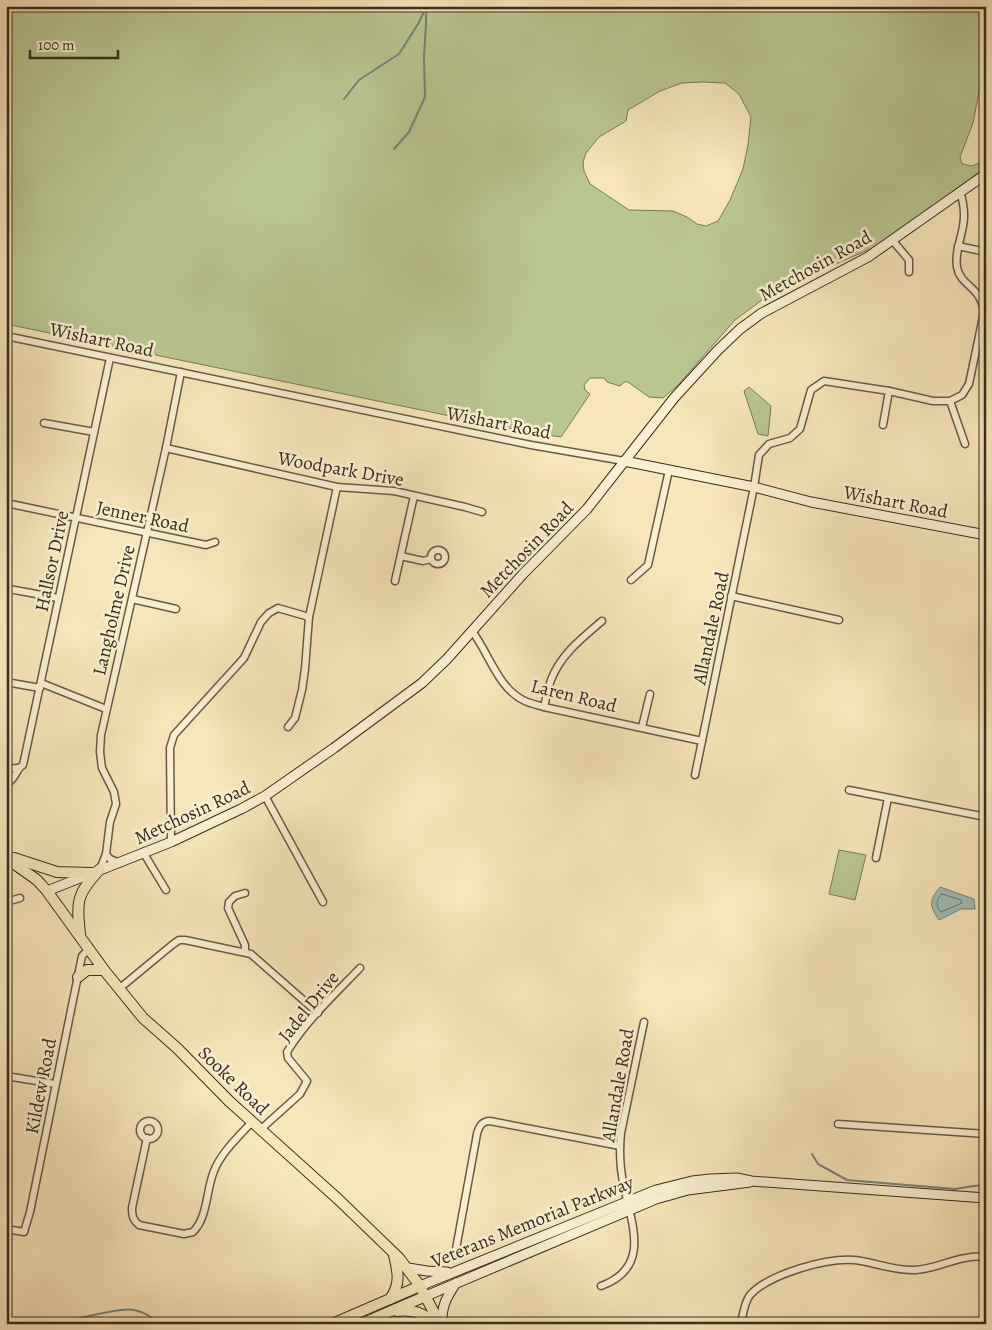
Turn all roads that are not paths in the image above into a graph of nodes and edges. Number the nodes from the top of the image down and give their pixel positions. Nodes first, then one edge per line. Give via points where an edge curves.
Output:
1 (986, 174) edge
2 (960, 191) junction
3 (893, 241) junction
4 (958, 246) junction
5 (986, 252) edge
6 (909, 272) dead end
7 (6, 336) edge
8 (110, 358) junction
9 (181, 372) junction
10 (889, 391) junction
11 (950, 401) junction
12 (44, 423) dead end
13 (883, 425) dead end
14 (94, 432) junction
15 (965, 444) dead end
16 (166, 448) junction
17 (624, 461) junction
18 (669, 470) junction
19 (337, 486) junction
20 (754, 487) junction
21 (414, 496) junction
22 (6, 502) edge
23 (482, 512) dead end
24 (77, 516) junction
25 (147, 532) junction
26 (986, 534) edge
27 (215, 542) dead end
28 (400, 556) junction
29 (431, 559) dead end
30 (631, 580) dead end
31 (395, 581) dead end
32 (9, 589) dead end
33 (731, 596) junction
34 (58, 598) junction
35 (132, 599) junction
36 (176, 609) dead end
37 (309, 617) junction
38 (839, 620) dead end
39 (602, 621) dead end
40 (472, 631) junction
41 (6, 682) edge
42 (41, 685) junction
43 (650, 694) dead end
44 (544, 707) junction
45 (106, 709) junction
46 (288, 727) dead end
47 (642, 727) junction
48 (702, 741) junction
49 (18, 768) junction
50 (6, 769) edge
51 (695, 775) dead end
52 (6, 784) edge
53 (849, 790) dead end
54 (265, 796) junction
55 (888, 798) junction
56 (986, 817) edge
57 (171, 842) junction
58 (143, 852) junction
59 (106, 854) junction
60 (6, 856) edge
61 (876, 858) dead end
62 (118, 862) junction
63 (96, 871) junction
64 (166, 890) dead end
65 (47, 891) junction
66 (245, 892) dead end
67 (20, 898) dead end
68 (6, 902) edge
69 (323, 902) dead end
70 (81, 937) junction
71 (88, 948) junction
72 (245, 952) junction
73 (360, 968) dead end
74 (104, 970) junction
75 (78, 977) junction
76 (120, 988) junction
77 (318, 1013) junction
78 (644, 1022) dead end
79 (6, 1076) edge
80 (55, 1084) junction
81 (252, 1122) junction
82 (838, 1124) dead end
83 (260, 1130) junction
84 (986, 1134) edge
85 (147, 1138) dead end
86 (620, 1146) junction
87 (986, 1198) edge
88 (629, 1205) junction
89 (6, 1228) edge
90 (456, 1249) dead end
91 (393, 1253) junction
92 (986, 1258) edge
93 (408, 1268) junction
94 (455, 1271) junction
95 (457, 1282) junction
96 (420, 1286) junction
97 (601, 1286) dead end
98 (426, 1296) junction
99 (390, 1299) junction
100 (384, 1314) junction
101 (332, 1324) edge
102 (361, 1324) edge
103 (436, 1324) edge
104 (441, 1324) edge
105 (741, 1324) edge

1 - 2 main road, Metchosin Road
2 - 3 main road, Metchosin Road
2 - 4 street via 964,214
3 - 6 street via 909,260
3 - 17 main road, Metchosin Road via 762,313 740,329 679,392
4 - 5 street
4 - 11 street via 960,276 979,294 984,312 969,384 962,395
7 - 8 street, Wishart Road
8 - 9 street, Wishart Road
8 - 14 street, Hallsor Drive
9 - 16 street, Langholme Drive
9 - 17 street, Wishart Road via 531,446
10 - 11 street, Allandale Road via 933,402
10 - 13 street
10 - 20 street, Allandale Road via 824,382 811,390 800,429 790,438 769,444 759,455
11 - 15 street
12 - 14 street
14 - 24 street, Hallsor Drive
16 - 19 street, Woodpark Drive
16 - 25 street, Langholme Drive
17 - 18 main road, Wishart Road
17 - 40 main road, Metchosin Road via 588,509 509,588
18 - 20 main road, Wishart Road
18 - 30 street via 648,566
19 - 21 street, Woodpark Drive
19 - 37 street
20 - 26 main road, Wishart Road via 811,502
20 - 33 street, Allandale Road
21 - 23 street, Woodpark Drive
21 - 28 street
22 - 24 street, Jenner Road
24 - 25 street, Jenner Road
24 - 34 street, Hallsor Drive
25 - 27 street, Jenner Road via 206,545
25 - 35 street, Langholme Drive
28 - 29 street via 423,561
28 - 31 street
32 - 34 street
33 - 38 street
33 - 48 street, Allandale Road
34 - 42 street, Hallsor Drive
35 - 36 street
35 - 45 street, Langholme Drive
37 - 46 street via 302,690 295,718
37 - 57 street via 278,608 269,613 261,622 244,658 174,735 170,748
39 - 44 street via 572,646 561,660 551,679
40 - 44 street, Laren Road via 512,692 524,701
40 - 54 main road, Metchosin Road via 422,684
41 - 42 street
42 - 45 street
42 - 49 street, Hallsor Drive via 23,764
43 - 47 street
44 - 47 street, Laren Road
45 - 59 street, Langholme Drive via 100,752 102,768 116,804
47 - 48 street, Laren Road
48 - 51 street, Allandale Road
49 - 50 street
49 - 52 street, Hallsor Drive via 13,780
53 - 55 street
54 - 57 main road, Metchosin Road
54 - 69 street
55 - 56 street
55 - 61 street
57 - 58 main road, Metchosin Road
58 - 62 main road, Metchosin Road
58 - 64 street
59 - 62 street
59 - 63 street, Langholme Drive
60 - 63 main road via 57,872
60 - 65 main road, Sooke Road
62 - 63 main road, Metchosin Road
63 - 65 main road, Metchosin Road
63 - 70 main road via 79,897
65 - 70 main road, Sooke Road
66 - 72 street via 235,896 228,908 245,945
67 - 68 street
70 - 71 main road, Sooke Road
71 - 74 main road, Sooke Road
71 - 75 street, Kildew Road via 82,956
72 - 76 street via 179,940
72 - 77 street via 256,957
73 - 77 street, Jadel Drive
74 - 75 main road via 87,970
74 - 76 main road, Sooke Road
75 - 80 street, Kildew Road
76 - 81 main road, Sooke Road via 144,1018
77 - 83 street, Jadel Drive via 287,1052 288,1058 307,1081 304,1088
78 - 86 street, Allandale Road
79 - 80 street
80 - 89 street, Kildew Road via 24,1232
81 - 83 main road, Sooke Road
81 - 85 street via 214,1170 201,1222 193,1232 184,1234 139,1225 132,1216
82 - 84 street
83 - 91 main road, Sooke Road
86 - 88 street, Allandale Road
86 - 90 street via 490,1121 483,1123 477,1134
87 - 88 main road, Veterans Memorial Parkway via 751,1181 680,1192
88 - 94 main road, Veterans Memorial Parkway
88 - 95 main road, Veterans Memorial Parkway
88 - 97 street, Allandale Road via 635,1234 634,1254 620,1276
91 - 93 main road, Sooke Road
91 - 99 main road via 398,1282
92 - 105 street via 966,1257 921,1270 853,1260 828,1261 800,1268 752,1294 746,1302
93 - 94 main road
93 - 96 main road, Sooke Road
94 - 96 main road, Veterans Memorial Parkway
95 - 98 main road, Veterans Memorial Parkway
95 - 104 main road via 445,1300
96 - 98 main road, Sooke Road
96 - 99 main road, Veterans Memorial Parkway
98 - 100 main road, Veterans Memorial Parkway
98 - 104 main road, Sooke Road
99 - 101 main road, Veterans Memorial Parkway
100 - 102 main road, Veterans Memorial Parkway
100 - 103 main road via 414,1311

